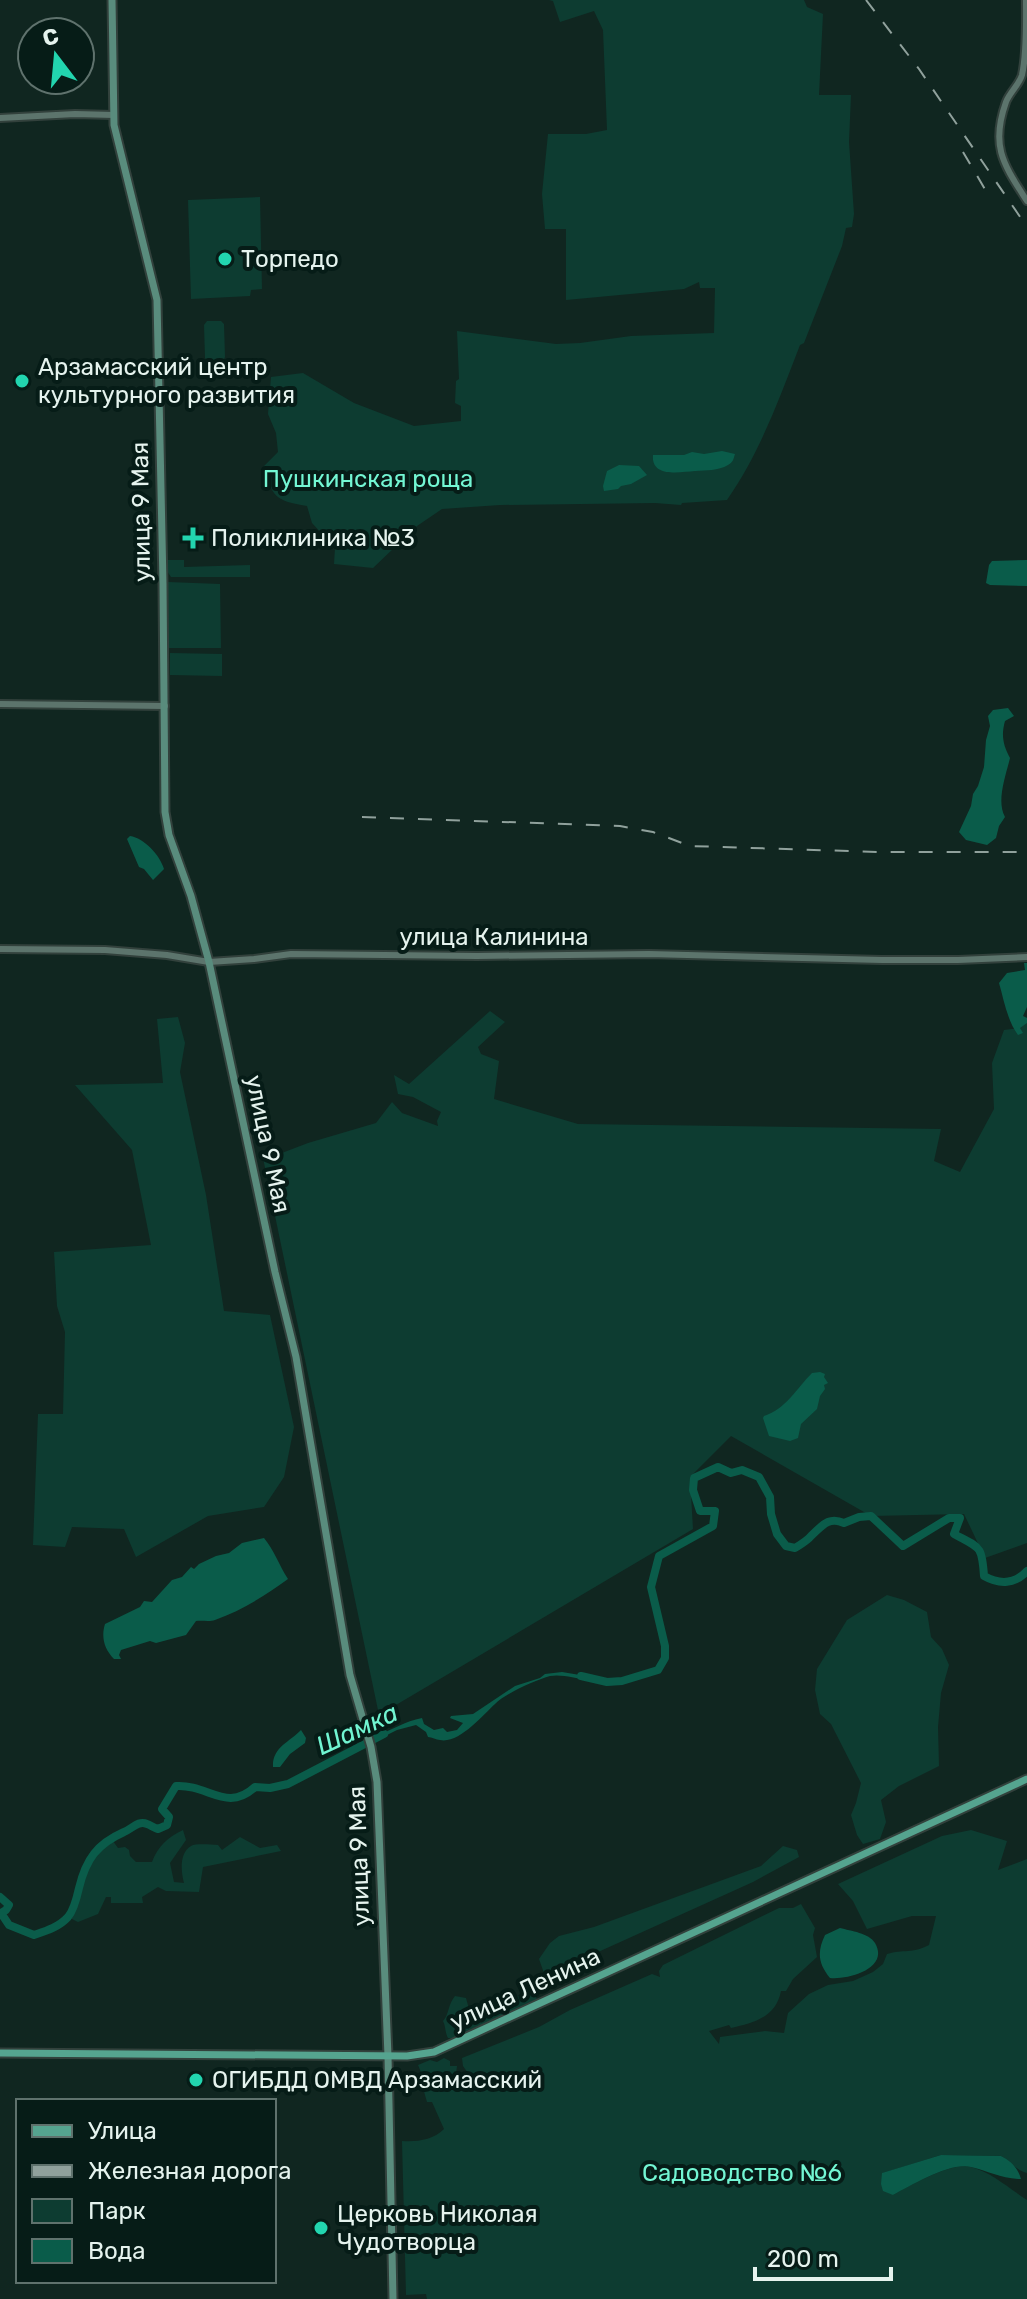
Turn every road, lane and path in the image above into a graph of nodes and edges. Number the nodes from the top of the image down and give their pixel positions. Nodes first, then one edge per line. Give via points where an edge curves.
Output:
1 (112, 0) edge
2 (1026, 0) edge
3 (114, 115) junction
4 (0, 118) edge
5 (1027, 201) edge
6 (0, 704) edge
7 (165, 706) junction
8 (0, 949) edge
9 (1027, 957) edge
10 (209, 962) junction
11 (1027, 1779) edge
12 (0, 2053) edge
13 (388, 2056) junction
14 (393, 2299) edge

1 - 3 main road, улица 9 Мая
2 - 5 street via 1024,68 1005,105 1000,148 1007,172
3 - 4 street
3 - 7 main road, улица 9 Мая via 157,300
6 - 7 street
7 - 10 main road, улица 9 Мая via 167,824
8 - 10 street, улица Калинина via 105,950
9 - 10 street, улица Калинина via 291,954
10 - 13 main road, улица 9 Мая via 296,1357 350,1675 377,1782
11 - 13 main road, улица Ленина via 447,2047
12 - 13 main road, улица Ленина
13 - 14 main road, улица 9 Мая

